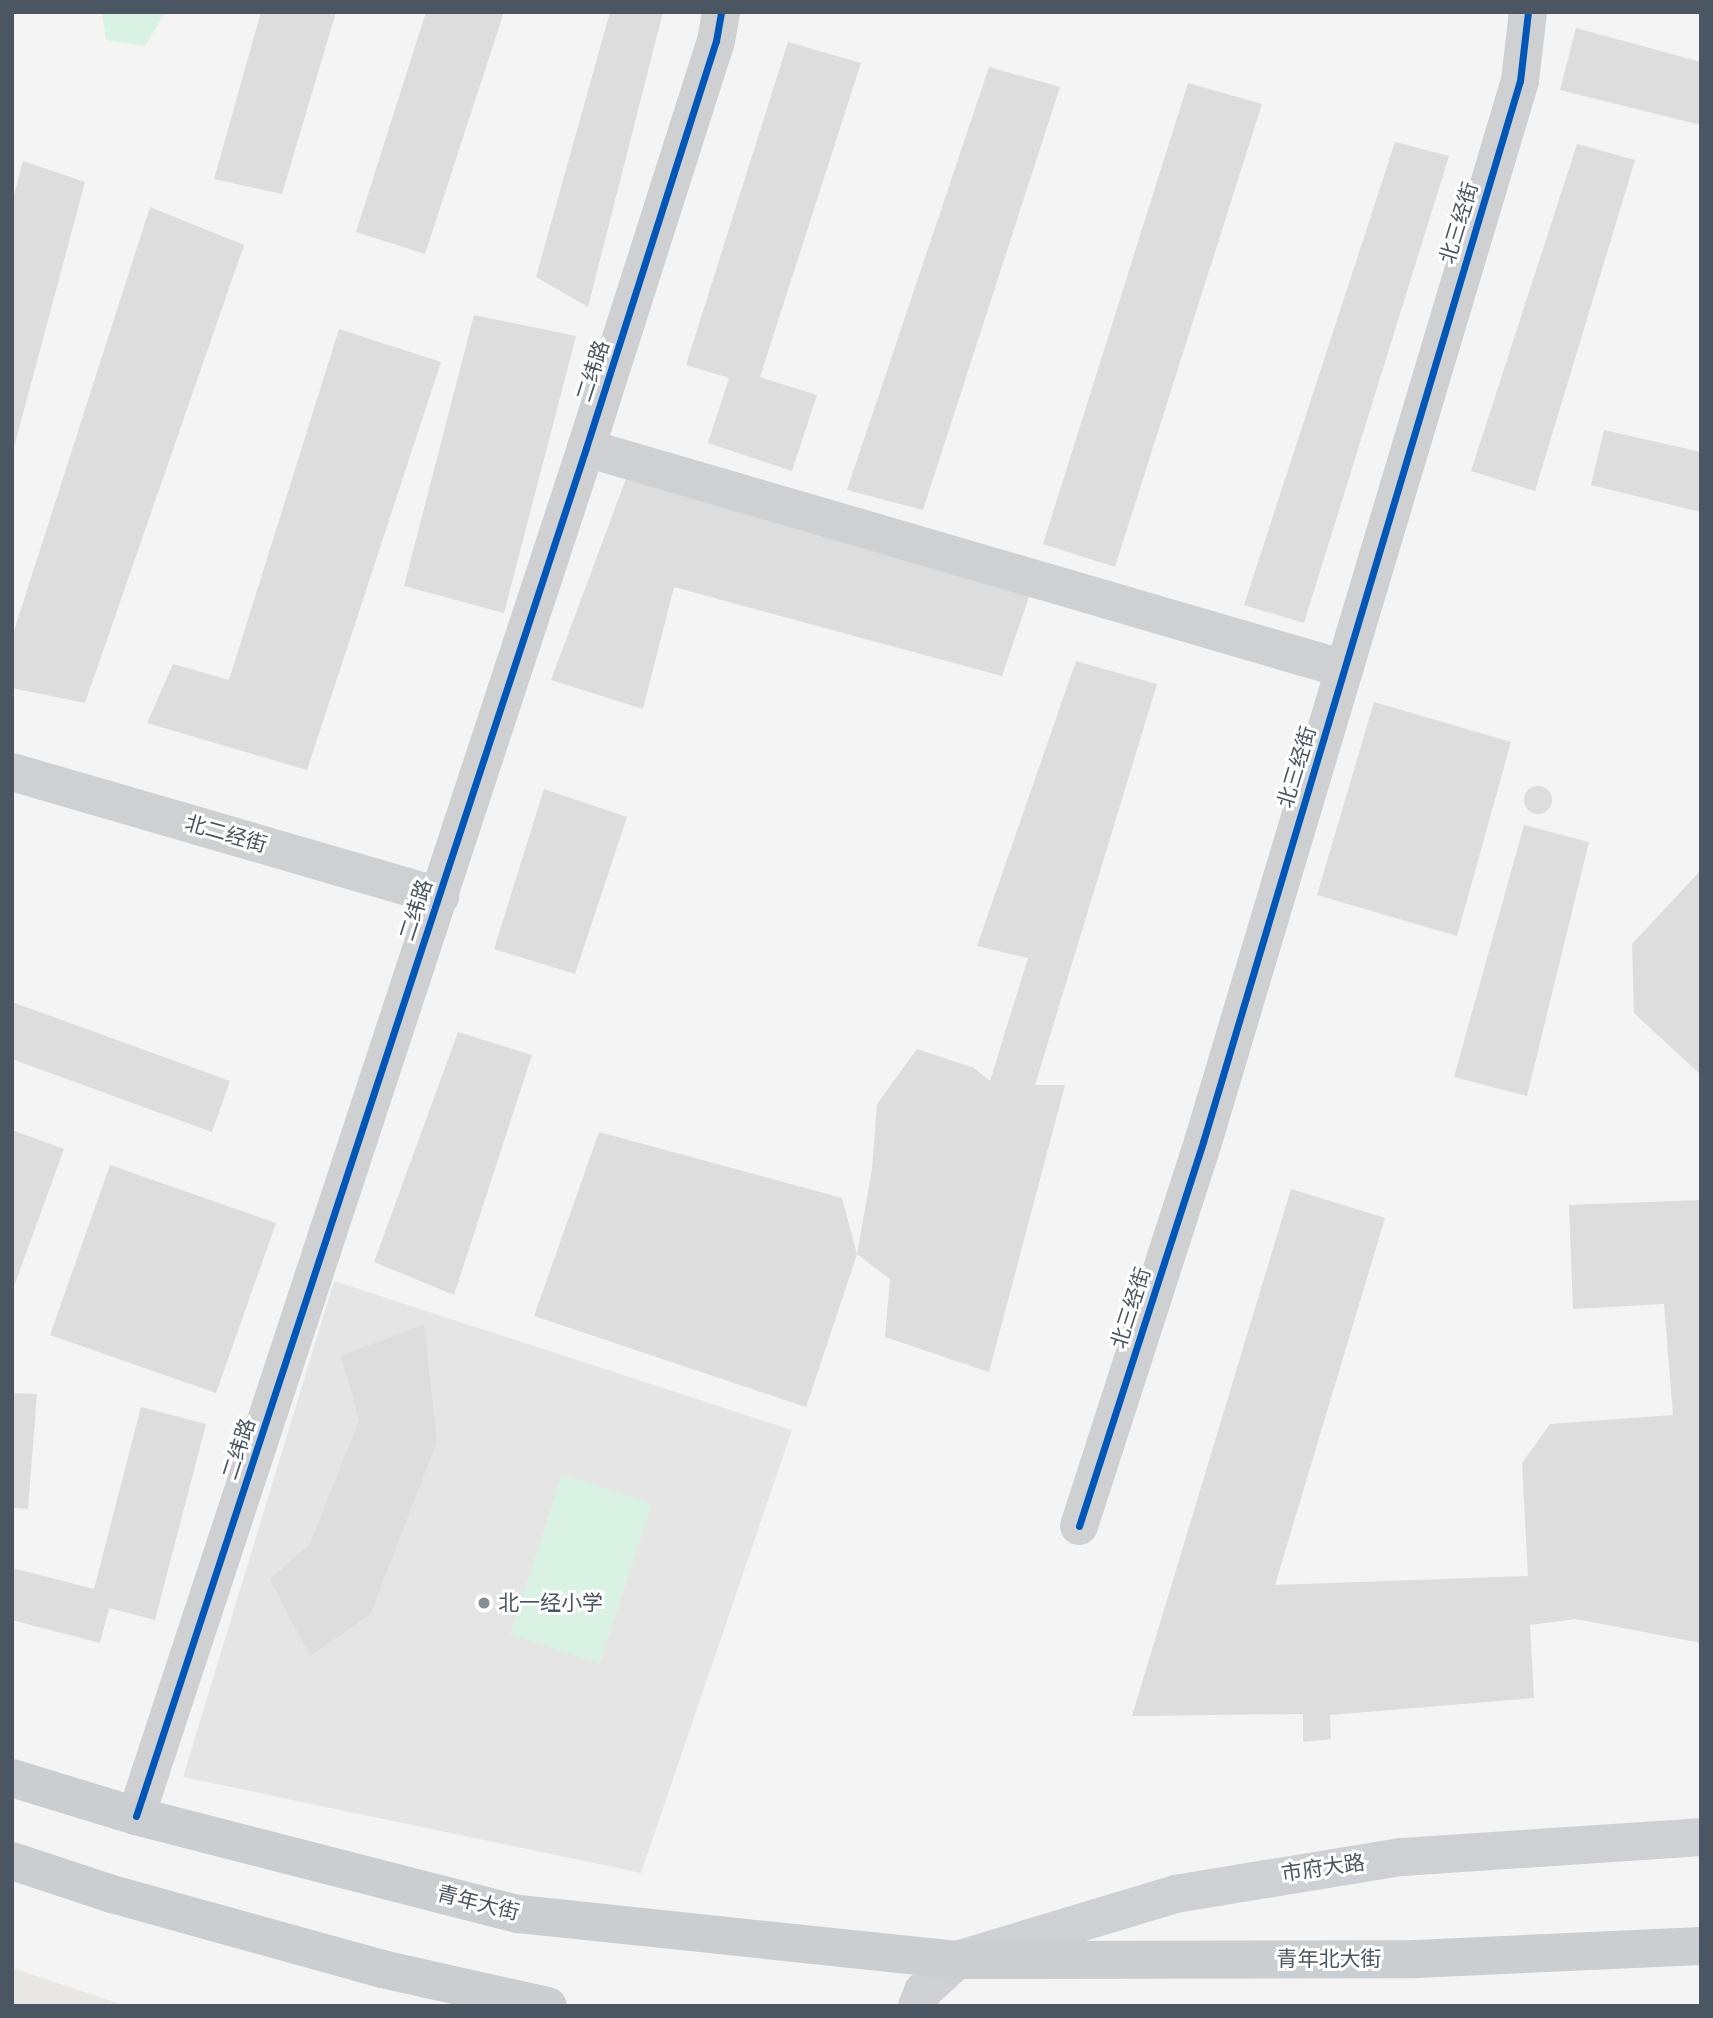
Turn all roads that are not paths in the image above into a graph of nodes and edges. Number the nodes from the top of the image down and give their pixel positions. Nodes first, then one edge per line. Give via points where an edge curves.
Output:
1 (721, 12) edge
2 (1528, 12) edge
3 (586, 449) junction
4 (1344, 669) junction
5 (12, 772) edge
6 (440, 895) junction
7 (1079, 1526) dead end
8 (12, 1778) edge
9 (136, 1816) junction
10 (1701, 1838) edge
11 (12, 1861) edge
12 (1701, 1946) edge
13 (957, 1960) junction
14 (382, 1969) junction
15 (460, 2006) edge
16 (548, 2006) edge
17 (917, 2006) edge

1 - 3 street, 二纬路 via 712,55
2 - 4 street, 北三经街 via 1520,80
3 - 4 street
3 - 6 street, 二纬路
4 - 7 street, 北三经街 via 1203,1142
5 - 6 street, 北二经街
6 - 9 street, 二纬路
8 - 9 main road, 青年大街
9 - 13 main road, 青年大街 via 519,1914
10 - 13 main road, 市府大路 via 1402,1857 1284,1874 1175,1894
11 - 14 main road
12 - 13 main road, 青年北大街 via 1416,1959
13 - 17 main road via 923,1991
14 - 15 main road
14 - 16 main road

